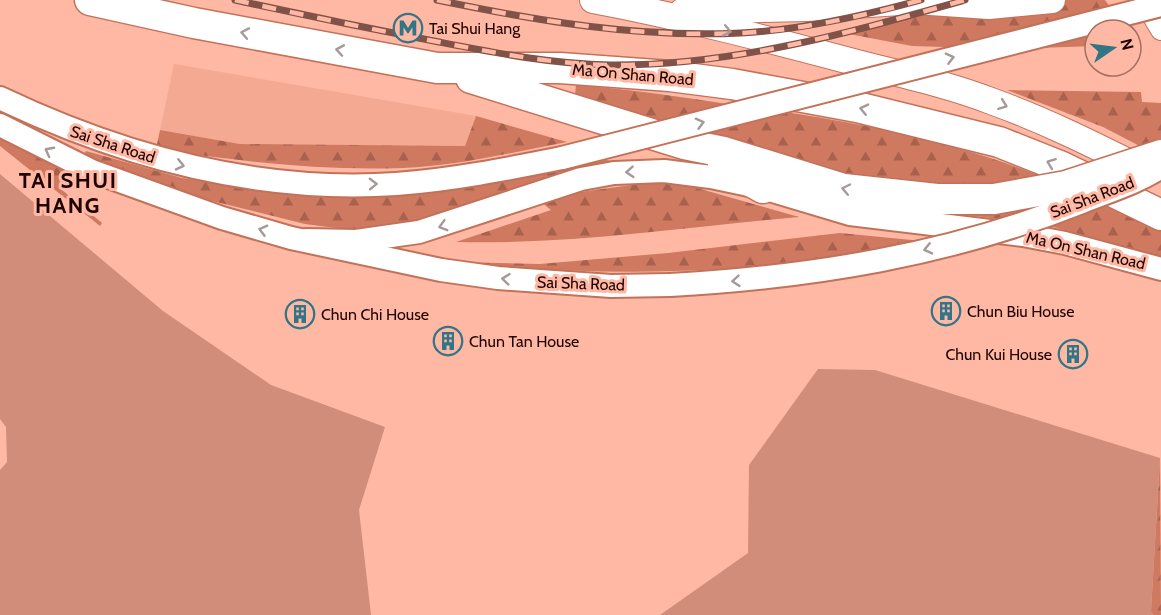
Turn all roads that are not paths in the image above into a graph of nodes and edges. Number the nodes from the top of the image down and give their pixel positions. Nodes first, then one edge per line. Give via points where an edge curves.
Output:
1 (90, 0) edge
2 (593, 0) edge
3 (1143, 0) edge
4 (918, 1) edge
5 (1044, 2) edge
6 (1161, 5) edge
7 (650, 11) junction
8 (1161, 30) edge
9 (437, 68) junction
10 (9, 103) edge
11 (4, 127) edge
12 (684, 144) junction
13 (1161, 155) edge
14 (1161, 167) edge
15 (1161, 178) edge
16 (763, 188) junction
17 (1161, 215) edge
18 (306, 240) junction
19 (1161, 269) edge

9 -> 1 highway, Ma On Shan Road
2 - 7 main road
3 - 8 street
4 - 5 main road via 976,6
4 - 7 main road
10 -> 6 main road, Sai Sha Road, bridge via 83,136 217,172 340,184 396,183 477,174 562,158
7 -> 15 main road via 988,100 1043,121
9 - 12 highway
17 -> 9 highway, Ma On Shan Road via 1062,167 999,142 857,107 670,76 560,68
18 -> 11 main road, Sai Sha Road via 222,218 122,183 53,154
13 -> 12 highway, bridge via 1066,186 978,200 904,197 844,189 724,152
12 - 16 highway
14 -> 18 main road, Sai Sha Road, bridge via 1077,204 983,236 812,273 611,286 441,270
16 -> 18 main road, Ma On Shan Road via 664,171 614,173 557,185 419,232 356,241
16 - 19 main road, Ma On Shan Road via 850,214 1023,235 1108,252

